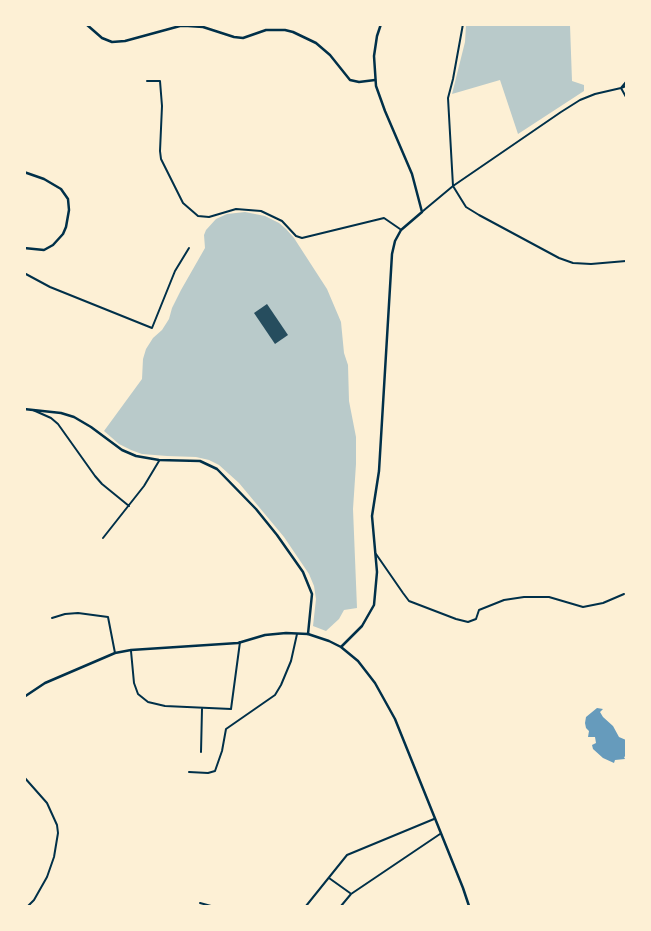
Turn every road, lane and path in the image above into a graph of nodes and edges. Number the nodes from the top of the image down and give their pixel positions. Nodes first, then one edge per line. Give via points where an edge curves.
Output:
1 (86, 24) edge
2 (381, 24) edge
3 (463, 24) edge
4 (375, 80) junction
5 (147, 81) dead end
6 (626, 82) edge
7 (626, 86) edge
8 (621, 88) junction
9 (626, 97) edge
10 (24, 172) edge
11 (453, 186) junction
12 (422, 212) junction
13 (401, 230) junction
14 (24, 248) edge
15 (189, 248) dead end
16 (626, 261) edge
17 (24, 273) edge
18 (24, 409) edge
19 (32, 410) junction
20 (159, 460) junction
21 (130, 506) junction
22 (103, 538) dead end
23 (376, 553) junction
24 (624, 594) dead end
25 (52, 618) dead end
26 (298, 633) junction
27 (308, 634) junction
28 (240, 642) junction
29 (341, 648) junction
30 (131, 650) junction
31 (115, 653) junction
32 (24, 697) edge
33 (202, 708) junction
34 (201, 752) dead end
35 (189, 772) dead end
36 (24, 777) edge
37 (435, 818) junction
38 (441, 833) junction
39 (328, 877) junction
40 (351, 894) junction
41 (200, 903) dead end
42 (28, 906) edge
43 (211, 906) edge
44 (306, 906) edge
45 (341, 906) edge
46 (469, 906) edge

1 - 4 main road via 112,42 180,26 243,38 266,30 285,30 316,43 350,80
2 - 4 main road via 375,43
3 - 11 street via 448,98
4 - 12 main road
5 - 13 street via 160,81 161,159 183,203 198,216 236,209 261,211 302,238 384,218
6 - 8 street
7 - 8 street
8 - 9 street
8 - 11 street via 580,100
10 - 14 main road via 61,189 69,210 63,234 53,244 44,250
11 - 12 street
11 - 16 street via 466,207 559,258 591,264
12 - 13 main road
13 - 23 main road via 390,276 379,471 372,516
15 - 17 street via 152,328
18 - 19 main road
19 - 20 main road via 74,417 129,454
19 - 21 street via 58,424 102,484
20 - 21 street
20 - 27 main road via 207,463 249,501 306,578 312,594
21 - 22 street
23 - 24 street via 409,601 468,622 476,619 480,610 504,600 549,597 583,607
23 - 29 main road via 374,605
25 - 31 street via 78,613 108,617
26 - 27 main road
26 - 28 main road
26 - 35 street via 275,695 226,729 215,771
27 - 29 main road
28 - 30 main road
28 - 33 street via 231,709
29 - 37 main road via 375,683 395,719
30 - 31 main road
30 - 33 street via 138,694 165,706
31 - 32 main road
33 - 34 street
36 - 42 street via 47,803 58,825 47,877
37 - 38 main road
37 - 39 street via 347,855
38 - 40 street
38 - 46 main road
39 - 40 street
39 - 44 street
40 - 45 street
41 - 43 street

